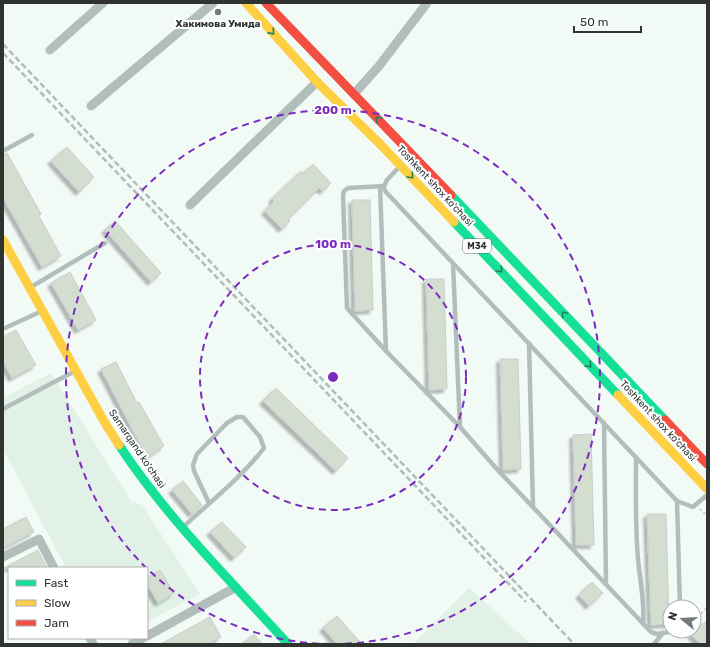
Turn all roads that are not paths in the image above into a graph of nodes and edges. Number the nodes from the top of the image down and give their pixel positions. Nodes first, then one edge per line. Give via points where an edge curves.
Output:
1 (103, 3) edge
2 (213, 3) edge
3 (246, 3) edge
4 (266, 3) edge
5 (427, 3) edge
6 (50, 50) dead end
7 (317, 82) junction
8 (354, 94) junction
9 (91, 106) dead end
10 (393, 134) junction
11 (32, 135) dead end
12 (381, 145) junction
13 (3, 151) edge
14 (400, 165) junction
15 (382, 186) junction
16 (190, 205) dead end
17 (3, 240) edge
18 (105, 243) dead end
19 (453, 264) junction
20 (29, 288) junction
21 (42, 311) junction
22 (5, 328) dead end
23 (528, 343) junction
24 (386, 351) junction
25 (75, 371) junction
26 (3, 409) edge
27 (604, 423) junction
28 (460, 427) junction
29 (636, 457) junction
30 (707, 464) edge
31 (707, 489) edge
32 (707, 495) edge
33 (677, 501) junction
34 (209, 503) junction
35 (533, 507) junction
36 (182, 528) junction
37 (3, 557) edge
38 (53, 567) edge
39 (606, 584) junction
40 (236, 587) junction
41 (680, 599) edge
42 (643, 624) junction
43 (662, 633) edge
44 (662, 634) edge
45 (148, 635) edge
46 (141, 639) edge
47 (132, 644) edge
48 (288, 644) edge
49 (654, 644) edge

1 - 6 street
2 - 9 street
3 -> 7 main road, Toshkent shox ko'chasi / M34
4 - 8 main road, Toshkent shox ko'chasi / M34
5 - 8 street
7 - 12 main road, Toshkent shox ko'chasi / M34
7 - 16 street
10 -> 8 main road, Toshkent shox ko'chasi / M34
10 - 12 main road
30 -> 10 main road, Toshkent shox ko'chasi / M34
11 - 13 lane
12 - 14 main road, Toshkent shox ko'chasi / M34
14 - 15 lane
14 -> 31 main road, Toshkent shox ko'chasi / M34
15 - 19 lane
15 - 24 lane
15 - 24 lane via 348,188 343,196 347,308
17 - 20 main road, Samarqand ko'chasi
18 - 20 lane
19 - 23 lane
19 - 28 lane
20 - 21 main road, Samarqand ko'chasi
21 - 22 lane
21 - 25 main road, Samarqand ko'chasi
23 - 27 lane
23 - 35 lane
24 - 28 lane
25 - 26 lane
25 - 36 main road, Samarqand ko'chasi via 131,463
27 - 29 lane
27 - 39 lane
28 - 35 lane
29 - 33 lane
29 - 42 lane via 636,515
32 - 33 lane via 693,507
33 - 41 lane
34 - 34 lane via 253,462 264,448 260,437 243,418 237,416 227,422 197,454 193,465 194,471
34 - 36 lane
35 - 39 lane
36 - 40 main road, Samarqand ko'chasi
37 - 38 street via 39,539
39 - 42 lane
40 - 45 street
40 - 48 main road, Samarqand ko'chasi
42 - 43 lane via 651,632
44 - 49 lane
46 - 47 street

